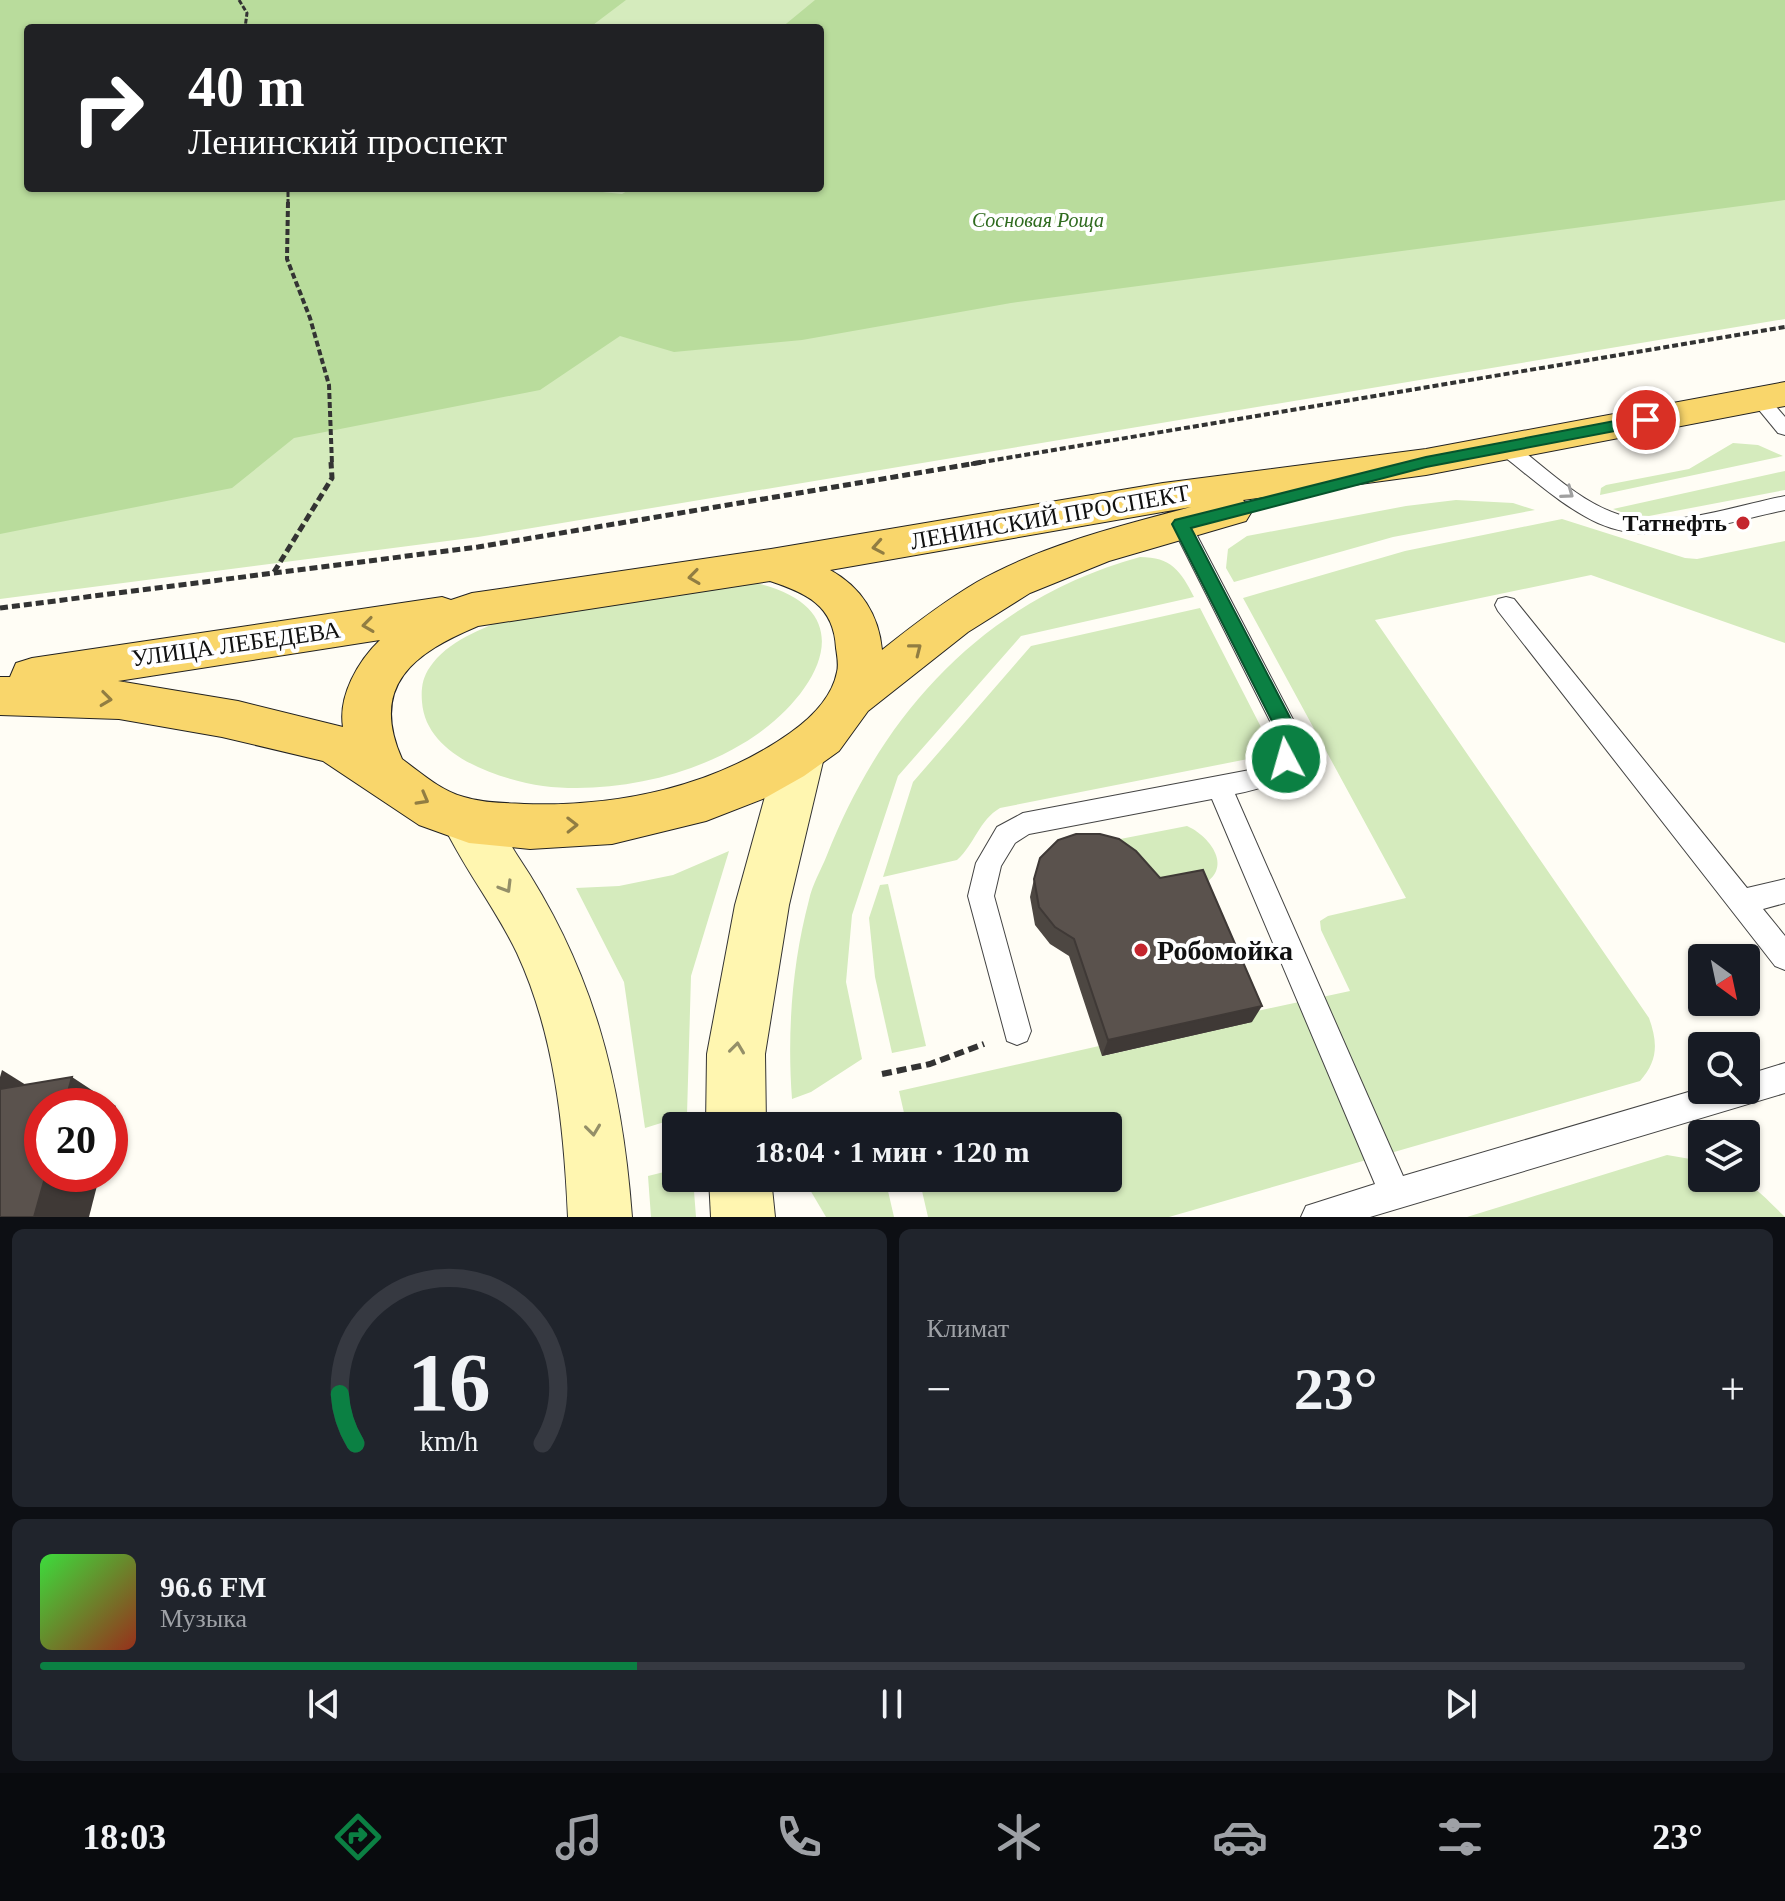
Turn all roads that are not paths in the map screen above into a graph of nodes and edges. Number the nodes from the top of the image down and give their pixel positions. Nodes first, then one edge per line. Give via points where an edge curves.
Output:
1 (1772, 397) edge
2 (1785, 429) edge
3 (1505, 447) junction
4 (1426, 462) junction
5 (1785, 503) edge
6 (1181, 524) junction
7 (771, 565) junction
8 (1506, 605) dead end
9 (472, 610) junction
10 (0, 682) edge
11 (0, 696) edge
12 (855, 697) junction
13 (801, 753) junction
14 (383, 771) junction
15 (1220, 788) junction
16 (466, 820) junction
17 (1785, 891) edge
18 (1741, 902) junction
19 (1785, 957) edge
20 (1017, 1031) road end
21 (1785, 1078) edge
22 (1760, 1086) edge
23 (1698, 1104) edge
24 (736, 1112) edge
25 (741, 1192) edge
26 (1395, 1194) junction
27 (600, 1217) edge
28 (743, 1217) edge
29 (1317, 1217) edge

1 - 2 lane
1 - 3 main road, ЛЕНИНСКИЙ ПРОСПЕКТ
3 - 4 main road, ЛЕНИНСКИЙ ПРОСПЕКТ
3 -> 5 lane via 1618,523 1666,526
4 - 6 main road, ЛЕНИНСКИЙ ПРОСПЕКТ
4 -> 7 main road, ЛЕНИНСКИЙ ПРОСПЕКТ via 1163,497
12 -> 6 main road, ЛЕНИНСКИЙ ПРОСПЕКТ via 1013,583
6 - 15 lane via 1286,729 1289,745 1276,771
7 -> 9 main road, ЛЕНИНСКИЙ ПРОСПЕКТ
7 - 12 main road via 826,585 846,606 860,639
8 - 18 lane
9 -> 10 main road, УЛИЦА ЛЕБЕДЕВА
9 - 14 main road via 430,627 401,648 377,677 364,708 370,744
11 -> 14 main road, УЛИЦА ЛЕБЕДЕВА via 100,698 237,719 343,747
12 - 13 main road, ЛЕНИНСКИЙ ПРОСПЕКТ
16 -> 13 main road, ЛЕНИНСКИЙ ПРОСПЕКТ via 578,825 630,819 738,789
24 -> 13 main road via 736,1054 762,905
14 -> 16 main road, УЛИЦА ЛЕБЕДЕВА via 419,798
15 - 20 lane via 1023,824 1006,835 989,863 981,896
15 - 26 lane
16 -> 27 main road via 542,947 574,1032 588,1093
17 - 18 lane
18 - 19 lane
21 - 22 lane
23 - 26 lane
25 - 28 main road
26 - 29 lane

